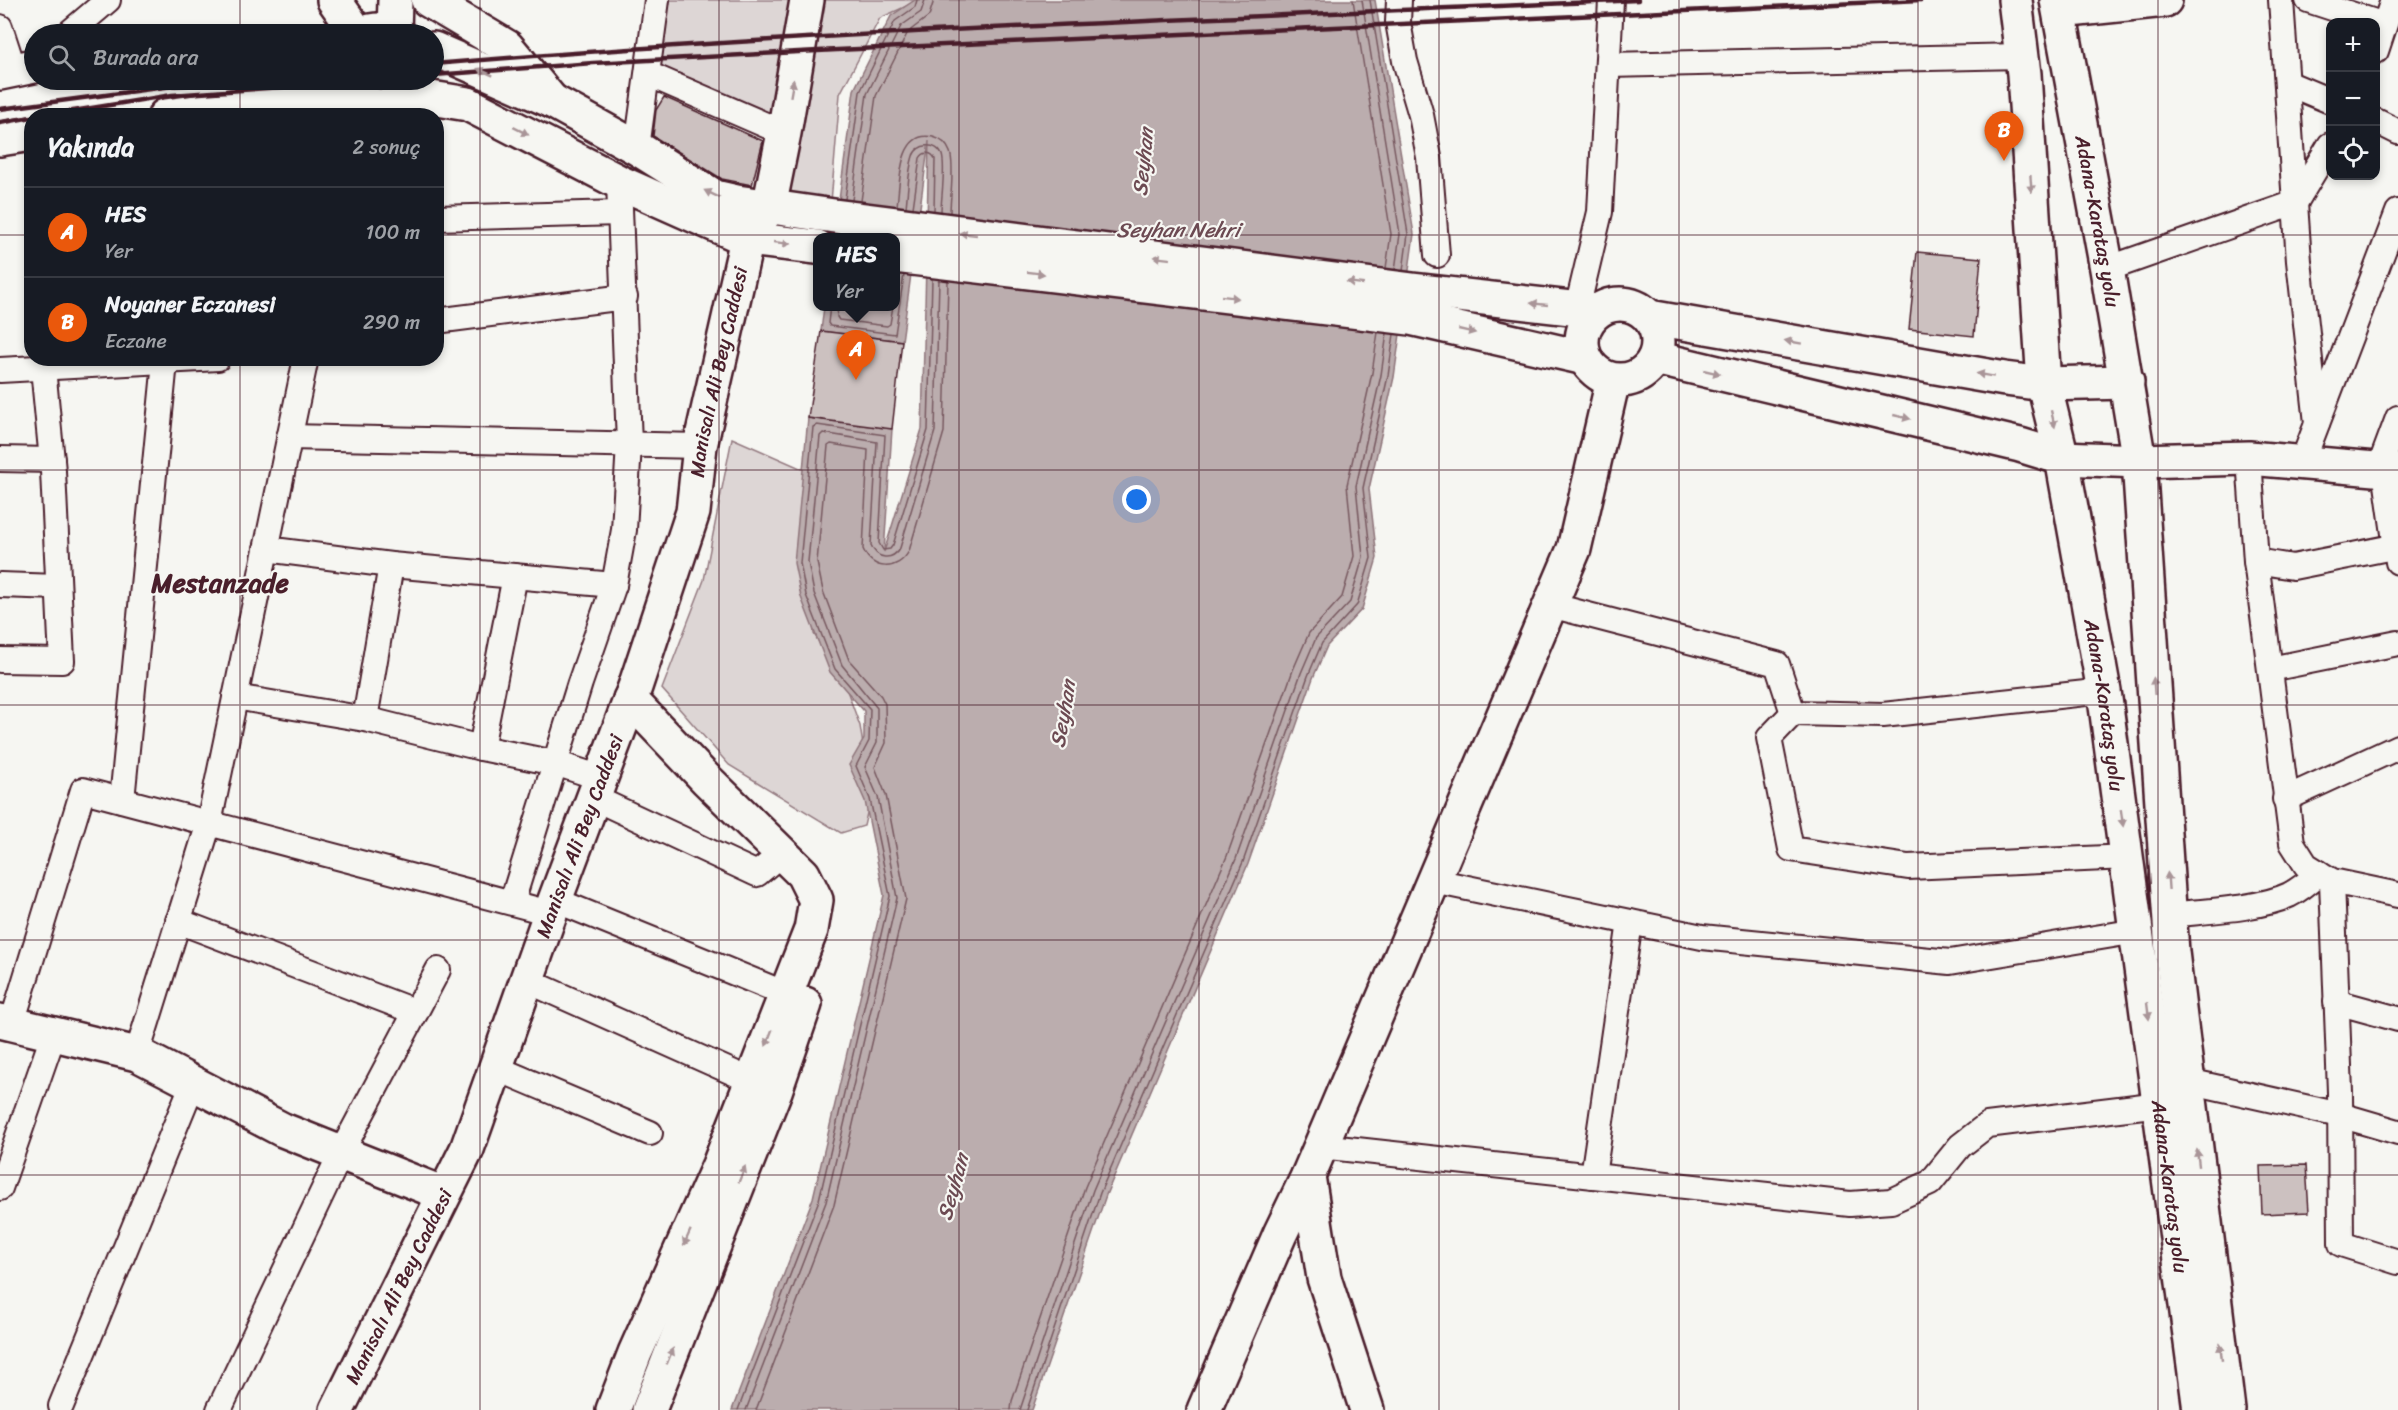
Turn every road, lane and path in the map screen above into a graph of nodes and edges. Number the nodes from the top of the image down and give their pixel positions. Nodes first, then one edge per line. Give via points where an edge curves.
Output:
1 (108, 0) edge
2 (334, 0) edge
3 (395, 0) edge
4 (428, 0) edge
5 (657, 0) edge
6 (807, 0) edge
7 (1399, 0) edge
8 (1611, 0) edge
9 (2016, 0) edge
10 (2164, 0) edge
11 (2281, 0) edge
12 (2308, 0) edge
13 (2393, 0) edge
14 (2059, 6) edge
15 (80, 24) edge
16 (352, 24) edge
17 (396, 24) edge
18 (2383, 25) edge
19 (0, 27) edge
20 (444, 53) edge
21 (2021, 56) junction
22 (1608, 65) junction
23 (23, 68) edge
24 (648, 74) junction
25 (2286, 83) junction
26 (408, 90) edge
27 (421, 90) edge
28 (357, 98) edge
29 (2326, 99) edge
30 (552, 101) junction
31 (258, 108) edge
32 (2380, 123) edge
33 (2398, 132) edge
34 (784, 133) junction
35 (24, 135) edge
36 (0, 139) edge
37 (637, 148) junction
38 (2326, 153) edge
39 (619, 197) junction
40 (2295, 203) junction
41 (769, 207) junction
42 (2398, 212) edge
43 (444, 217) edge
44 (747, 239) junction
45 (813, 247) edge
46 (1437, 255) dead end
47 (900, 256) edge
48 (2107, 269) junction
49 (625, 297) junction
50 (1412, 304) junction
51 (1587, 310) junction
52 (1649, 317) junction
53 (444, 320) edge
54 (1585, 358) junction
55 (1655, 358) junction
56 (59, 366) edge
57 (165, 366) edge
58 (304, 366) edge
59 (44, 368) junction
60 (0, 370) edge
61 (1613, 380) junction
62 (2127, 382) junction
63 (2044, 384) junction
64 (2398, 418) edge
65 (2317, 423) junction
66 (289, 437) junction
67 (629, 444) junction
68 (700, 446) junction
69 (2062, 458) junction
70 (0, 459) edge
71 (2249, 459) junction
72 (52, 460) junction
73 (2139, 461) junction
74 (2302, 463) junction
75 (2387, 470) edge
76 (266, 549) junction
77 (2397, 552) edge
78 (2256, 561) junction
79 (391, 565) junction
80 (515, 576) junction
81 (0, 585) edge
82 (614, 585) junction
83 (58, 586) junction
84 (1550, 605) junction
85 (2398, 643) edge
86 (0, 660) edge
87 (2270, 669) junction
88 (2104, 691) junction
89 (235, 697) junction
90 (630, 699) junction
91 (1793, 713) junction
92 (365, 719) junction
93 (2398, 747) edge
94 (481, 748) junction
95 (555, 763) junction
96 (597, 788) junction
97 (2285, 798) junction
98 (122, 800) junction
99 (209, 823) junction
100 (782, 853) junction
101 (2127, 857) junction
102 (2325, 877) junction
103 (1434, 880) junction
104 (2398, 895) edge
105 (512, 902) junction
106 (552, 906) junction
107 (2170, 915) junction
108 (178, 921) junction
109 (1630, 922) junction
110 (2138, 931) junction
111 (438, 970) dead end
112 (526, 980) junction
113 (786, 994) junction
114 (2336, 1002) junction
115 (416, 1011) junction
116 (2398, 1019) edge
117 (6, 1022) edge
118 (54, 1034) junction
119 (137, 1054) junction
120 (496, 1068) junction
121 (752, 1081) junction
122 (2188, 1081) junction
123 (193, 1083) junction
124 (2160, 1104) junction
125 (2340, 1115) junction
126 (2398, 1132) edge
127 (650, 1133) dead end
128 (1320, 1146) junction
129 (341, 1153) junction
130 (1308, 1176) junction
131 (1593, 1176) junction
132 (0, 1188) edge
133 (444, 1194) junction
134 (2398, 1262) edge
135 (61, 1406) dead end
136 (219, 1410) edge
137 (338, 1410) edge
138 (614, 1410) edge
139 (649, 1410) edge
140 (1204, 1410) edge
141 (1367, 1410) edge
142 (2200, 1410) edge
143 (2228, 1410) edge

1 - 15 street
2 - 16 main road
3 - 17 main road
4 - 30 main road via 507,47
5 - 24 street
34 -> 6 main road
7 - 46 street via 1398,22 1405,61 1429,157
8 - 22 street
9 - 21 main road, Adana-Karataş yolu
10 - 14 main road
11 - 25 street
12 - 18 street
13 - 18 street
14 - 48 main road, Adana-Karataş yolu
19 - 23 street
30 -> 20 main road
21 - 22 street
21 -> 63 main road, Adana-Karataş yolu
22 - 51 street via 1600,212
24 - 34 street
24 - 37 street
25 - 29 street
25 - 40 street
26 - 28 main road via 397,102 384,106
27 -> 39 main road via 468,104
28 - 31 main road
30 - 37 main road
32 - 33 street
34 - 41 main road
35 - 36 main road
41 -> 37 main road via 715,197
38 - 40 street
39 - 43 street
39 - 44 main road
39 - 49 street
40 - 48 street
40 - 65 street
41 - 44 main road
50 -> 41 main road
42 - 65 street
44 -> 45 main road
44 - 68 main road, Manisalı Ali Bey Caddesi
47 -> 50 main road
48 - 62 main road, Adana-Karataş yolu
49 - 53 street
49 - 67 street
51 -> 50 main road
50 -> 54 main road
51 - 52 main road via 1618,304 1640,309
51 - 54 main road via 1581,345
52 - 55 main road via 1658,336
63 -> 52 main road
54 - 61 main road via 1601,376
55 - 61 main road via 1638,376
55 -> 69 main road
56 - 59 street
57 - 98 street
58 - 66 street
59 - 60 street
59 - 72 street
61 - 84 main road via 1574,549
62 - 63 main road
62 - 73 main road, Adana-Karataş yolu
63 -> 69 main road, Adana-Karataş yolu
64 - 75 street
65 - 74 street
66 - 67 street
66 - 76 street
67 - 68 street
67 - 82 street via 624,530
68 - 90 main road, Manisalı Ali Bey Caddesi via 693,512
69 - 73 main road
69 - 88 main road, Adana-Karataş yolu
70 - 72 street
71 - 73 main road
71 - 74 main road
71 - 78 street
72 - 83 street
107 -> 73 main road, Adana-Karataş yolu
74 - 75 main road
75 - 77 street
76 - 79 street
76 - 89 street
77 - 78 street via 2293,567
78 - 87 street
79 - 80 street
79 - 92 street
80 - 82 street
80 - 94 street
81 - 83 street
82 - 95 street
83 - 86 street via 62,661
84 - 91 street via 1777,664
84 - 103 main road
85 - 87 street
87 - 97 street
88 - 91 street via 1883,716
88 -> 101 main road, Adana-Karataş yolu
89 - 92 street
89 - 99 street
90 - 96 main road, Manisalı Ali Bey Caddesi
90 - 100 main road
91 - 101 street via 1769,738 1791,849 1908,867
92 - 94 street
93 - 97 street
94 - 95 street
95 - 96 street
95 - 105 street
96 - 100 street via 757,874
96 - 106 main road, Manisalı Ali Bey Caddesi
97 - 102 street via 2292,843 2306,865
98 - 99 street
98 - 117 street via 83,790
99 - 105 street
99 - 108 street
100 - 113 main road via 803,874 816,900 811,930
139 -> 100 main road via 775,1092 829,937 835,904 825,874
101 - 110 main road, Adana-Karataş yolu
102 - 104 street
102 - 107 street via 2287,896 2261,903
102 - 114 street
103 - 109 street
103 - 128 main road
105 - 106 street
106 - 112 main road, Manisalı Ali Bey Caddesi
106 - 113 street
107 - 122 main road, Adana-Karataş yolu
108 - 115 street
108 - 119 street
109 - 110 street via 1702,937 1950,963
109 - 131 street
110 -> 124 main road, Adana-Karataş yolu
111 - 115 street
112 - 120 main road, Manisalı Ali Bey Caddesi
112 - 121 street
113 -> 121 main road
114 - 116 street
114 - 125 street
115 - 129 street
117 - 118 main road
118 - 119 main road
118 - 132 street
119 - 123 main road
120 - 127 street
120 - 133 main road, Manisalı Ali Bey Caddesi via 467,1149
121 -> 138 main road
122 - 125 street
143 -> 122 main road, Adana-Karataş yolu
123 - 129 main road via 284,1130
123 - 135 street
124 - 131 street via 1987,1125 1960,1146 1930,1183 1891,1201 1850,1204
124 - 142 main road, Adana-Karataş yolu
125 - 126 street
125 - 134 street via 2341,1244
128 - 130 main road
128 - 131 street
129 - 133 main road
129 - 136 street
130 - 140 main road
130 - 141 main road via 1324,1278
133 - 137 main road, Manisalı Ali Bey Caddesi

